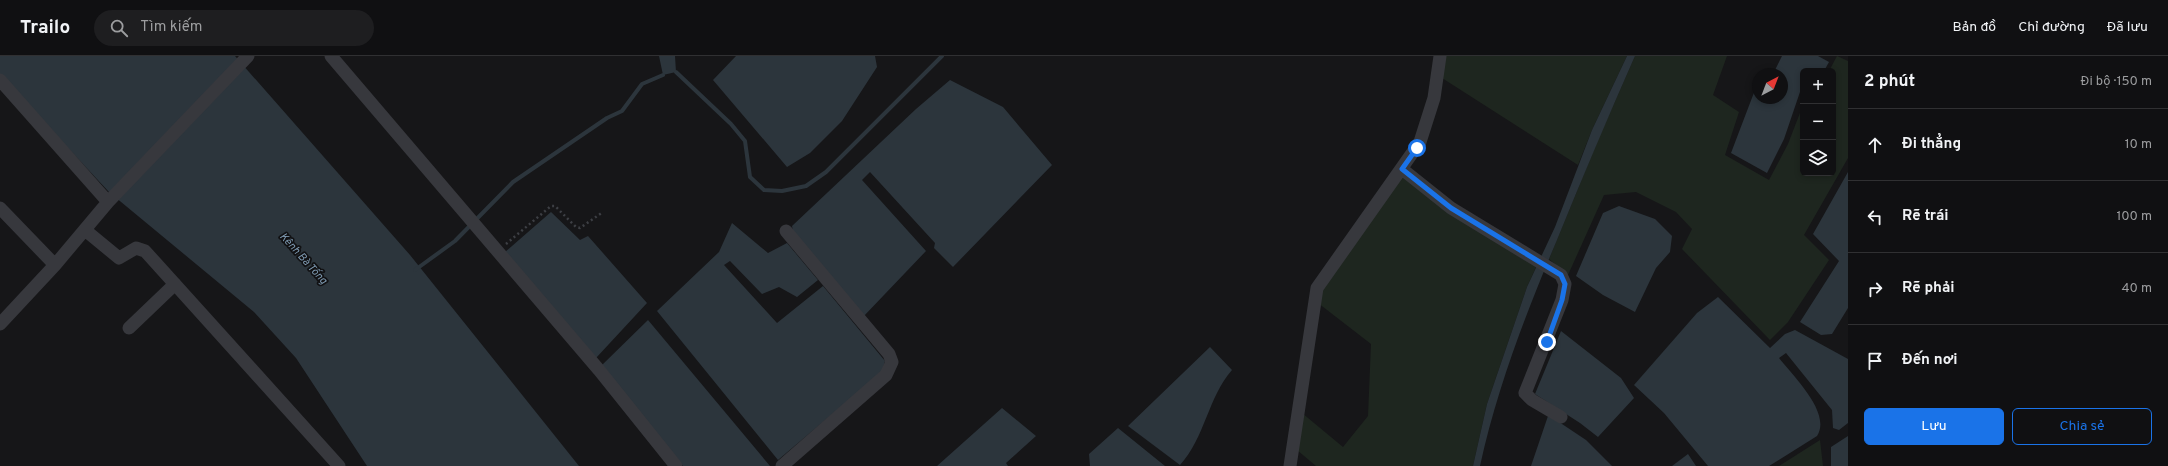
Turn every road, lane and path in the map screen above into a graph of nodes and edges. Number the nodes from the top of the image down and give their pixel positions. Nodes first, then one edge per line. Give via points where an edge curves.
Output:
1 (331, 56) edge
2 (1440, 56) edge
3 (246, 58) edge
4 (0, 80) edge
5 (1402, 169) junction
6 (108, 202) junction
7 (0, 208) edge
8 (603, 212) dead end
9 (85, 230) junction
10 (786, 231) dead end
11 (497, 252) junction
12 (56, 265) junction
13 (175, 284) junction
14 (0, 324) edge
15 (129, 328) dead end
16 (1561, 417) dead end
17 (339, 466) edge
18 (676, 466) edge
19 (782, 466) edge
20 (1290, 466) edge

1 - 11 street
2 - 5 street via 1434,98 1425,130 1417,148
3 - 6 street
4 - 6 street
5 - 16 street via 1451,208 1561,275 1565,284 1562,300 1525,393
5 - 20 street via 1317,288
6 - 9 street
7 - 12 street
8 - 11 path via 580,228 555,206 551,206
9 - 12 street
9 - 13 street via 119,258 136,248 145,251
10 - 19 street via 889,354 892,362 886,375
11 - 18 street via 594,364
12 - 14 street
13 - 15 street
13 - 17 street

